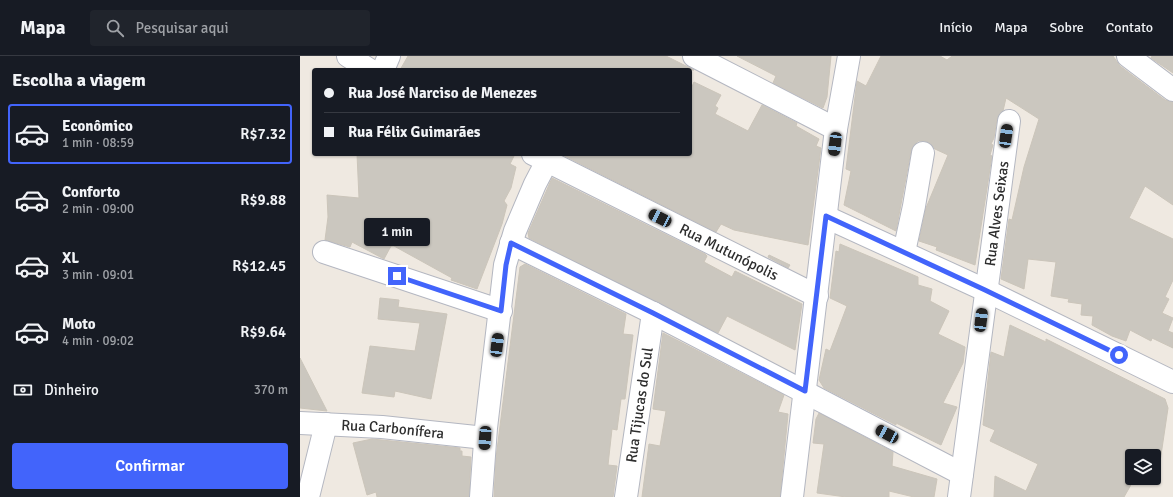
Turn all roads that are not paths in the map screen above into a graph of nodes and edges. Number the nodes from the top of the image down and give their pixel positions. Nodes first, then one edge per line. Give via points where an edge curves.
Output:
1 (348, 56) edge
2 (389, 56) edge
3 (694, 56) edge
4 (849, 56) edge
5 (1128, 56) edge
6 (367, 68) edge
7 (384, 68) edge
8 (1173, 90) edge
9 (1008, 121) dead end
10 (836, 129) junction
11 (923, 153) dead end
12 (540, 158) edge
13 (826, 216) junction
14 (511, 243) junction
15 (324, 252) dead end
16 (904, 252) junction
17 (985, 290) junction
18 (817, 296) junction
19 (501, 311) junction
20 (653, 313) junction
21 (1173, 382) edge
22 (805, 391) junction
23 (300, 422) edge
24 (326, 424) junction
25 (485, 438) junction
26 (962, 474) junction
27 (308, 497) edge
28 (481, 497) edge
29 (626, 497) edge
30 (792, 497) edge
31 (959, 497) edge

1 - 6 street
2 - 7 street
3 - 10 street
4 - 10 street
5 - 8 street
9 - 17 street, Rua Alves Seixas
10 - 13 street
11 - 16 street
12 - 14 street via 534,184
12 - 18 street, Rua Mutunópolis
13 - 16 street
13 - 18 street
14 - 19 street
14 - 20 street
15 - 19 street
16 - 17 street
17 - 21 street
17 - 26 street, Rua Alves Seixas
18 - 22 street
19 - 25 street
20 - 22 street
20 - 29 street, Rua Tijucas do Sul
22 - 26 street
22 - 30 street
23 - 24 street, Rua Carbonífera
24 - 25 street, Rua Carbonífera
24 - 27 street
25 - 28 street
26 - 31 street, Rua Alves Seixas

